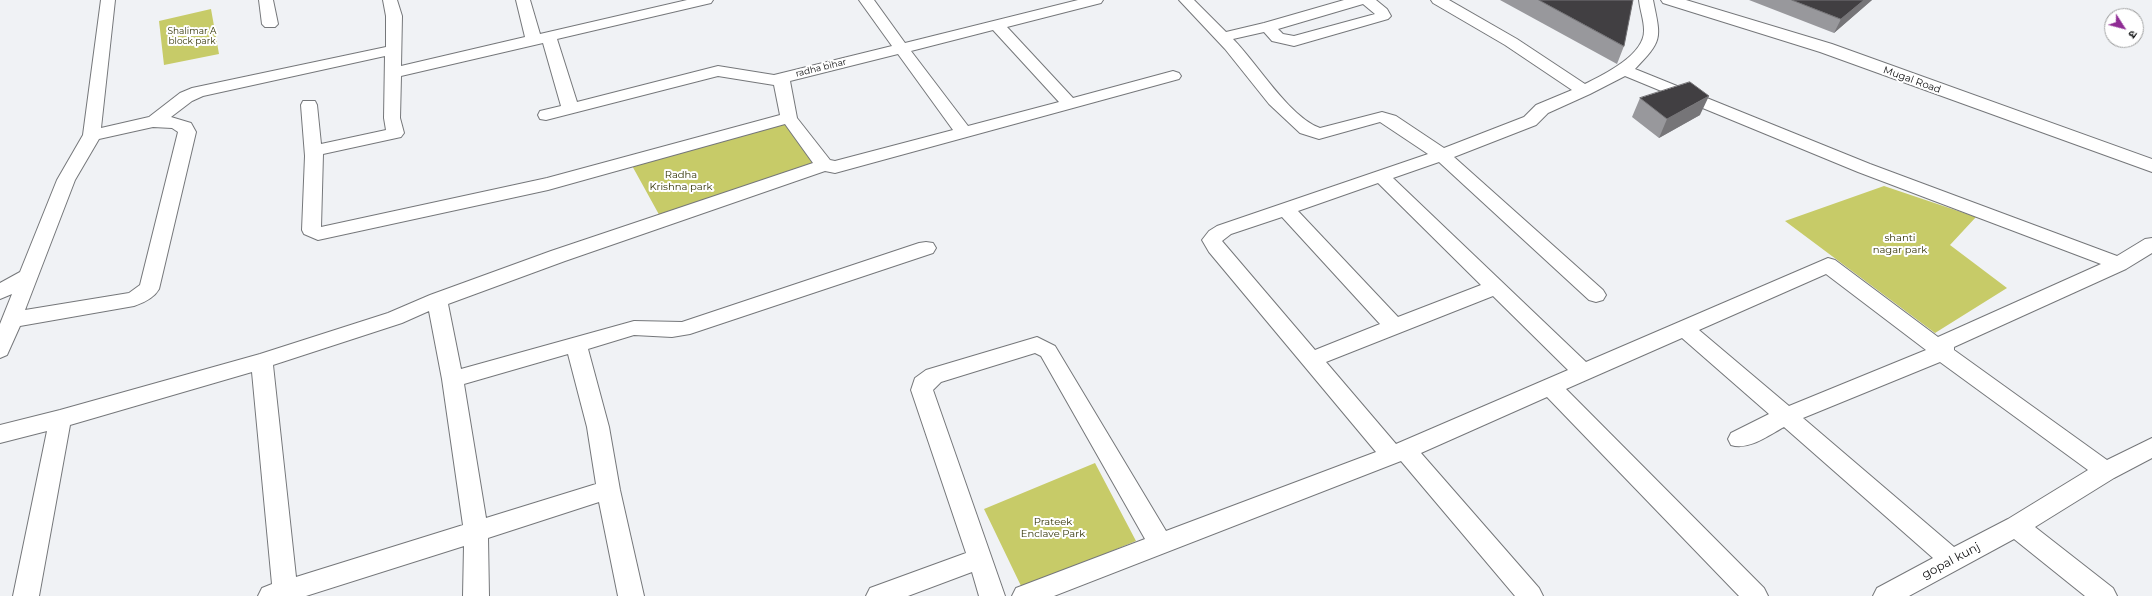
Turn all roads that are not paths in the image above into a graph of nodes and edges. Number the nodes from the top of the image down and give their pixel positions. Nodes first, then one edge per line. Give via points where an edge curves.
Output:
1 (108, 0) edge
2 (266, 0) edge
3 (390, 0) edge
4 (523, 0) edge
5 (706, 0) edge
6 (866, 0) edge
7 (1096, 0) edge
8 (1186, 0) edge
9 (1360, 0) edge
10 (1367, 0) edge
11 (1438, 0) edge
12 (1646, 0) edge
13 (1669, 0) edge
14 (270, 24) dead end
15 (997, 25) junction
16 (1267, 27) junction
17 (1222, 37) junction
18 (541, 39) junction
19 (902, 48) junction
20 (392, 50) junction
21 (1624, 70) junction
22 (393, 73) junction
23 (1173, 76) dead end
24 (781, 78) junction
25 (1584, 91) junction
26 (309, 105) dead end
27 (1071, 105) junction
28 (570, 108) junction
29 (546, 114) dead end
30 (789, 118) junction
31 (154, 122) junction
32 (964, 133) junction
33 (92, 135) junction
34 (313, 151) junction
35 (1442, 154) junction
36 (824, 165) junction
37 (2152, 166) edge
38 (1381, 176) junction
39 (1285, 210) junction
40 (2152, 244) edge
41 (926, 248) dead end
42 (2119, 264) junction
43 (29, 276) junction
44 (1496, 287) junction
45 (0, 292) edge
46 (1596, 295) dead end
47 (437, 300) junction
48 (12, 320) junction
49 (1395, 327) junction
50 (1684, 328) junction
51 (576, 343) junction
52 (0, 350) edge
53 (1943, 352) junction
54 (1313, 359) junction
55 (262, 361) junction
56 (1583, 372) junction
57 (452, 378) junction
58 (1550, 386) junction
59 (1786, 416) junction
60 (60, 419) junction
61 (0, 434) edge
62 (1739, 439) dead end
63 (2152, 446) edge
64 (1398, 452) junction
65 (2106, 471) junction
66 (608, 490) junction
67 (2016, 526) junction
68 (476, 531) junction
69 (1161, 545) junction
70 (980, 558) junction
71 (1952, 560) junction
72 (281, 594) edge
73 (26, 596) edge
74 (476, 596) edge
75 (631, 596) edge
76 (879, 596) edge
77 (992, 596) edge
78 (1025, 596) edge
79 (1530, 596) edge
80 (1755, 596) edge
81 (1886, 596) edge
82 (2104, 596) edge

1 - 33 street
2 - 14 street
3 - 20 street via 394,16
4 - 18 street
5 - 18 street
6 - 19 street
7 - 15 street, radha bihar
8 - 17 street
9 - 16 street
10 - 16 street via 1382,12 1383,16 1294,41 1278,38
11 - 25 street via 1511,42
12 - 21 street via 1652,32 1646,48
13 - 37 street, Mugal Road via 1826,48
15 - 19 street, radha bihar
15 - 27 street
16 - 17 street
17 - 35 street via 1276,100 1306,129 1319,134 1382,117 1404,128
18 - 22 street
18 - 28 street
19 - 24 street, radha bihar
19 - 32 street
20 - 22 street
20 - 31 street via 198,92 186,97
21 - 25 street
21 - 42 street via 1864,168
22 - 34 street via 394,133
23 - 27 street
24 - 28 street, radha bihar via 766,79 718,71
24 - 30 street
25 - 35 street via 1542,109 1530,121
26 - 34 street
27 - 32 street
28 - 29 street, radha bihar
30 - 34 street via 548,184 318,234 311,230
30 - 36 street
31 - 33 street
31 - 48 street via 173,121 186,127 187,132 149,289 134,299
32 - 36 street via 835,167
33 - 43 street via 66,180
35 - 38 street
35 - 46 street
36 - 47 street
38 - 39 street
38 - 44 street
39 - 49 street
39 - 54 street via 1224,230 1212,240
40 - 42 street
41 - 51 street via 683,329 634,328
42 - 53 street via 1945,343
43 - 45 street
43 - 48 street
44 - 49 street
44 - 56 street
47 - 55 street via 395,318
47 - 57 street
48 - 52 street
49 - 54 street
50 - 53 street via 1828,264
50 - 56 street
50 - 59 street
51 - 57 street
51 - 66 street via 598,427
53 - 59 street
53 - 65 street
54 - 64 street
55 - 60 street
55 - 72 street
56 - 58 street
57 - 68 street
58 - 64 street
58 - 80 street
59 - 62 street
59 - 71 street
60 - 61 street
60 - 73 street
63 - 65 street, gopal kunj
64 - 69 street
64 - 79 street
65 - 67 street, gopal kunj
66 - 68 street
66 - 75 street
67 - 71 street, gopal kunj
67 - 82 street
68 - 72 street
68 - 74 street
69 - 70 street via 1048,351 1037,345 934,376 923,384 922,390
69 - 78 street
70 - 76 street
70 - 77 street
71 - 81 street, gopal kunj

